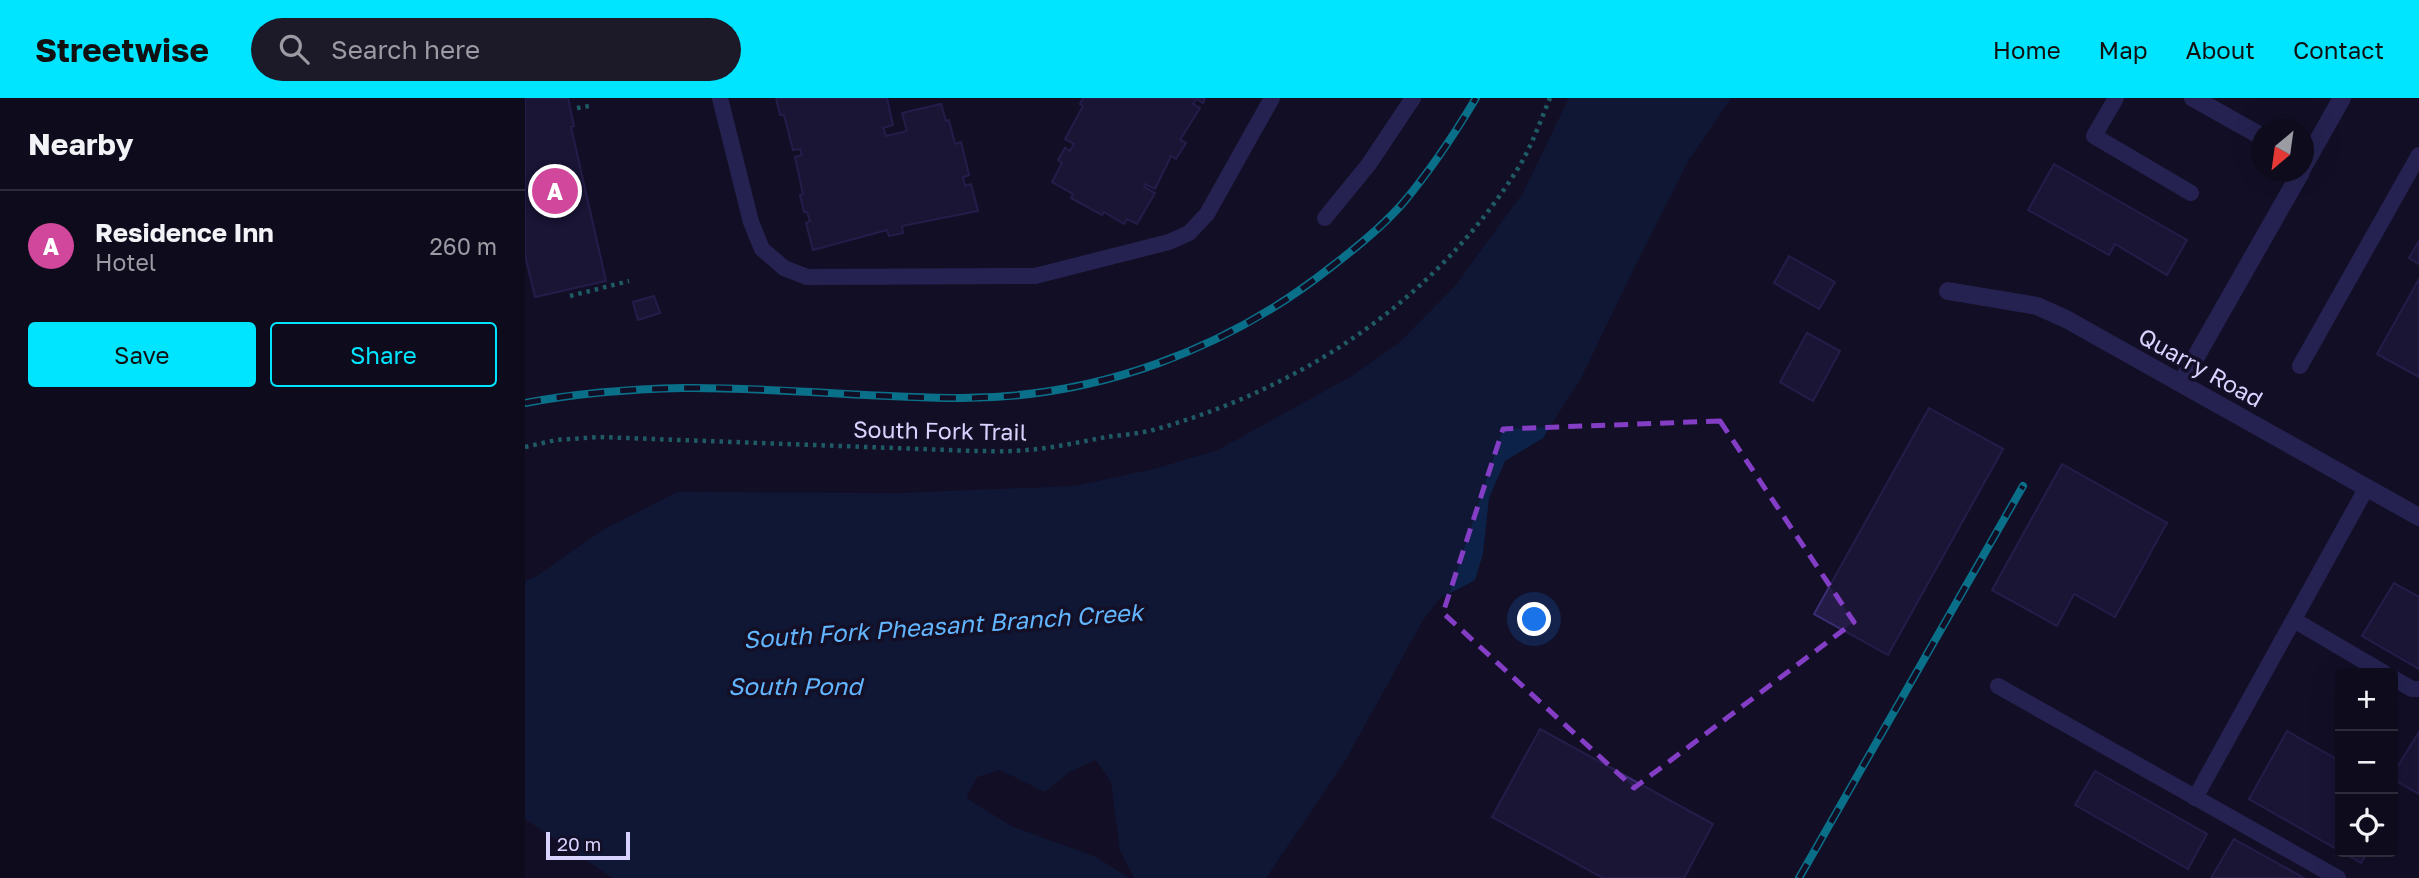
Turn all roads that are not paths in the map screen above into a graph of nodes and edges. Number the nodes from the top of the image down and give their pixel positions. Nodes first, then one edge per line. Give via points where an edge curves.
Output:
1 (720, 98) edge
2 (1272, 98) edge
3 (1413, 98) edge
4 (2116, 98) edge
5 (2193, 98) edge
6 (2342, 98) edge
7 (2251, 130) edge
8 (2314, 147) edge
9 (2419, 155) edge
10 (2294, 182) edge
11 (2191, 192) dead end
12 (1325, 218) dead end
13 (1948, 291) dead end
14 (2301, 366) dead end
15 (2181, 383) junction
16 (2367, 488) junction
17 (2419, 517) edge
18 (2294, 620) junction
19 (2376, 668) edge
20 (2398, 681) edge
21 (1997, 687) dead end
22 (2419, 689) edge
23 (2195, 798) junction
24 (2338, 878) edge

1 - 2 lane via 762,249 784,268 821,277 1035,276 1169,242 1189,233 1207,214
3 - 12 lane via 1369,164
4 - 11 lane via 2094,136
5 - 7 street
6 - 8 street
9 - 14 lane
10 - 15 street
13 - 15 street, Quarry Road via 2037,306
15 - 16 street, Quarry Road
16 - 17 street, Quarry Road
16 - 18 lane
18 - 19 lane
18 - 23 lane
20 - 22 lane
21 - 23 lane
23 - 24 lane

